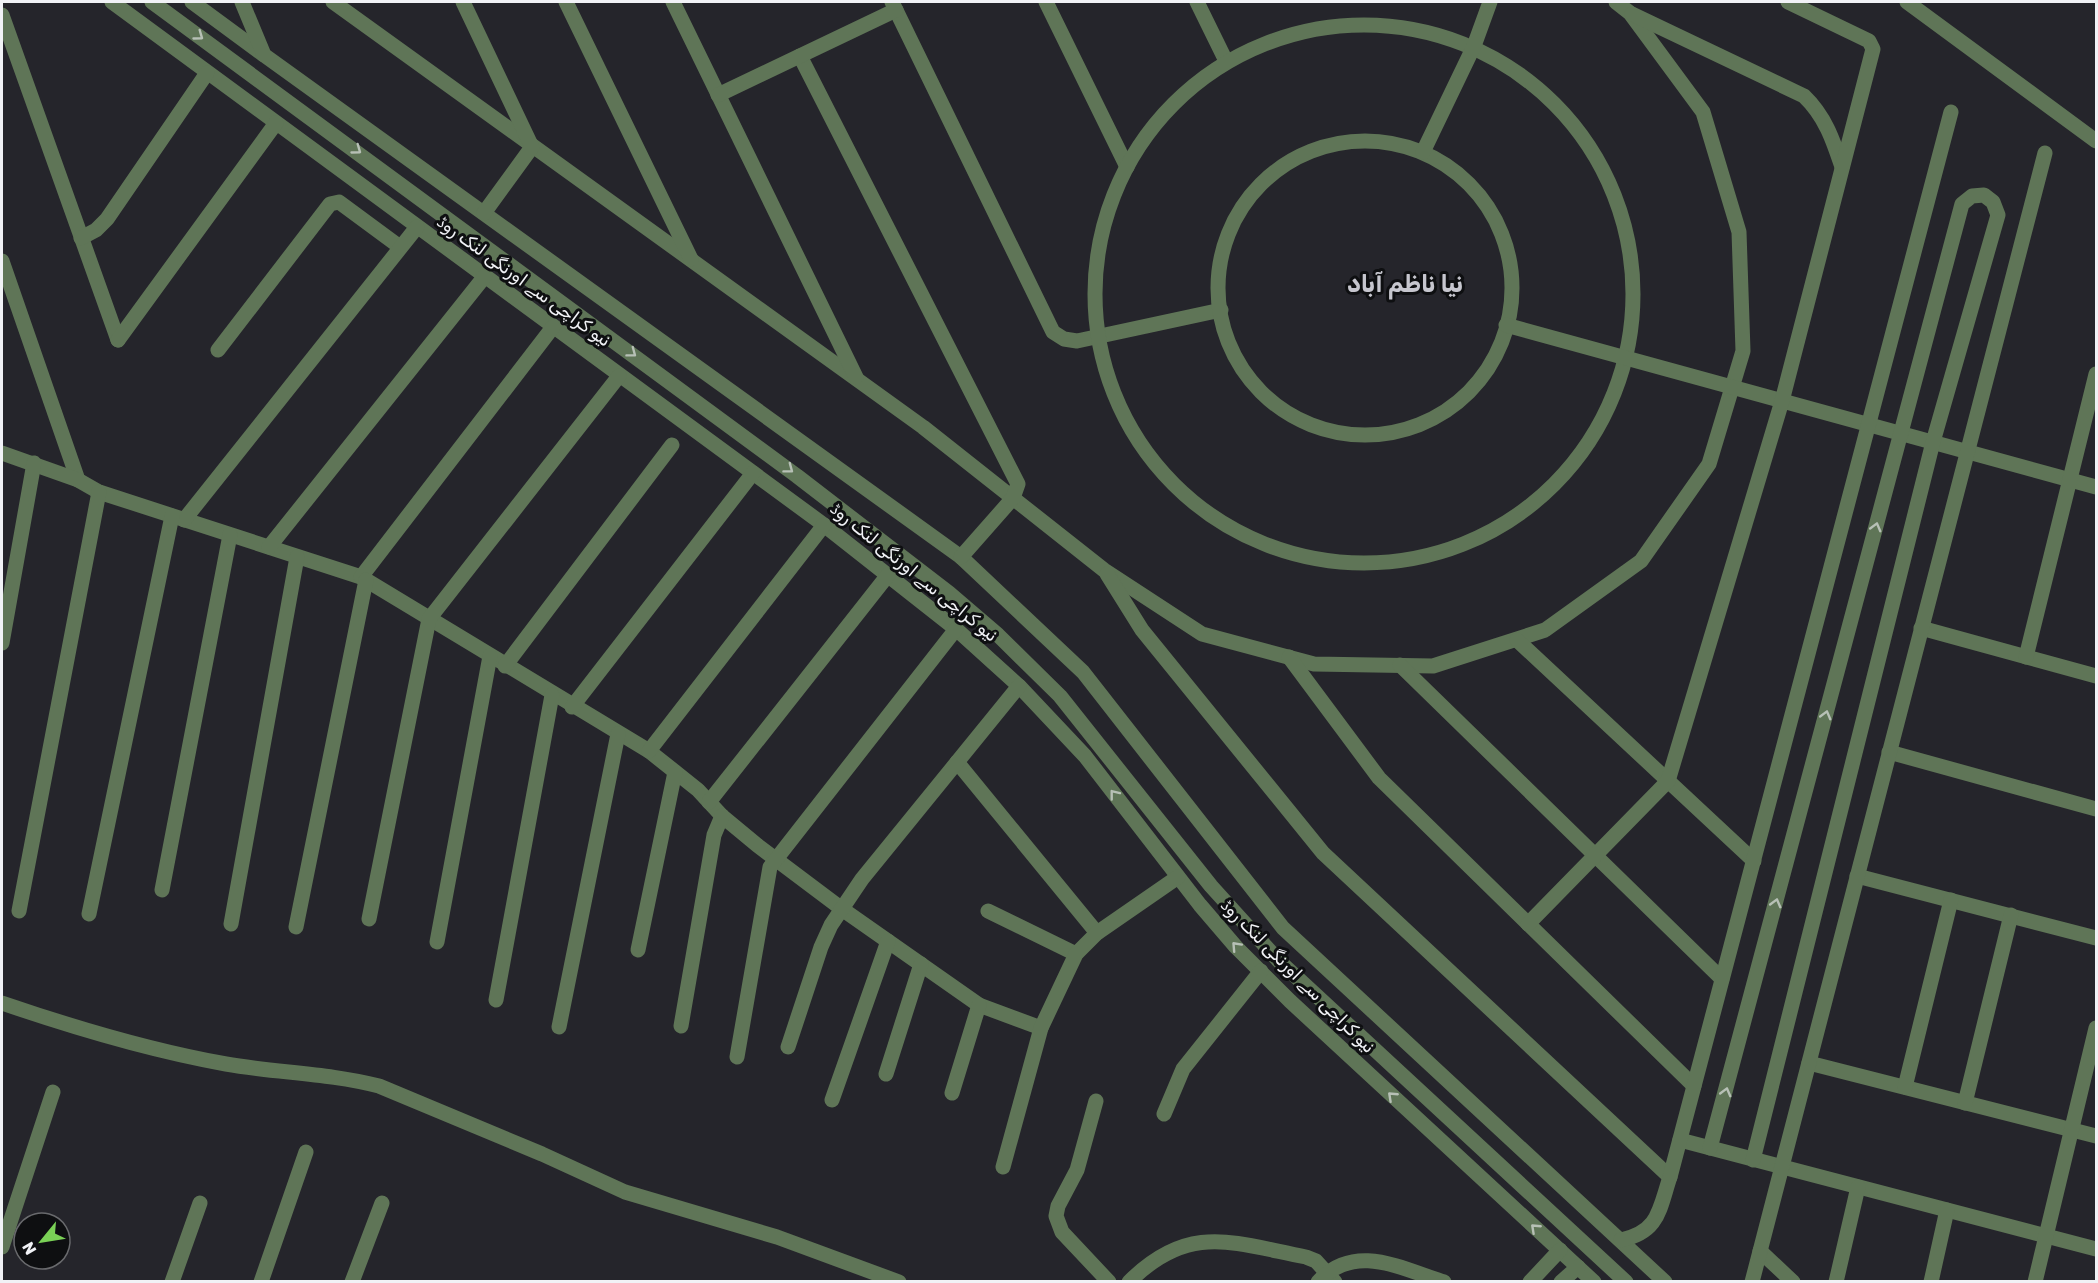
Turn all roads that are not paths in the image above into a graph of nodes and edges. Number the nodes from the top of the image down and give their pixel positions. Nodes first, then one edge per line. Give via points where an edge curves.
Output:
1 (112, 2) edge
2 (152, 2) edge
3 (192, 2) edge
4 (242, 2) edge
5 (333, 2) edge
6 (463, 2) edge
7 (566, 2) edge
8 (673, 2) edge
9 (1046, 2) edge
10 (1197, 2) edge
11 (1490, 2) edge
12 (1616, 2) edge
13 (1788, 2) edge
14 (1907, 2) edge
15 (894, 6) edge
16 (1630, 13) junction
17 (2, 15) edge
18 (1474, 46) junction
19 (264, 55) junction
20 (800, 56) junction
21 (1225, 59) junction
22 (207, 73) junction
23 (718, 95) junction
24 (1951, 112) dead end
25 (276, 123) junction
26 (2097, 141) edge
27 (532, 147) junction
28 (1423, 152) junction
29 (2045, 153) dead end
30 (1127, 167) junction
31 (1842, 167) junction
32 (484, 213) junction
33 (417, 227) junction
34 (81, 238) junction
35 (400, 247) junction
36 (2, 261) edge
37 (692, 261) junction
38 (485, 276) junction
39 (1221, 310) junction
40 (1506, 325) junction
41 (553, 327) junction
42 (1100, 336) junction
43 (218, 350) dead end
44 (1626, 360) junction
45 (654, 370) junction
46 (2097, 374) edge
47 (619, 376) junction
48 (857, 380) junction
49 (1732, 387) junction
50 (640, 390) junction
51 (1782, 401) junction
52 (1868, 424) junction
53 (1901, 434) junction
54 (1934, 442) junction
55 (672, 445) dead end
56 (1966, 452) junction
57 (2, 453) edge
58 (34, 463) junction
59 (753, 472) junction
60 (78, 480) junction
61 (2070, 480) junction
62 (2097, 487) edge
63 (99, 492) junction
64 (1013, 498) junction
65 (178, 518) junction
66 (824, 525) junction
67 (230, 535) junction
68 (269, 547) junction
69 (297, 556) junction
70 (961, 557) junction
71 (1104, 570) junction
72 (888, 575) junction
73 (363, 578) junction
74 (949, 593) junction
75 (934, 612) junction
76 (429, 619) junction
77 (1921, 628) junction
78 (956, 629) junction
79 (1517, 639) junction
80 (2, 642) edge
81 (490, 656) junction
82 (1289, 657) junction
83 (2026, 657) junction
84 (1400, 665) junction
85 (506, 666) junction
86 (2097, 676) edge
87 (1019, 686) junction
88 (552, 695) junction
89 (572, 707) junction
90 (618, 734) junction
91 (649, 751) junction
92 (1889, 752) junction
93 (957, 762) junction
94 (675, 772) junction
95 (1668, 781) junction
96 (709, 802) junction
97 (2097, 809) edge
98 (722, 816) junction
99 (1596, 855) junction
100 (775, 858) junction
101 (1754, 861) junction
102 (1857, 876) junction
103 (1178, 877) junction
104 (162, 890) dead end
105 (1951, 900) junction
106 (842, 909) junction
107 (19, 911) dead end
108 (988, 911) dead end
109 (89, 914) dead end
110 (2011, 915) junction
111 (369, 919) dead end
112 (231, 924) dead end
113 (1528, 924) junction
114 (296, 927) dead end
115 (1097, 933) junction
116 (2097, 938) edge
117 (888, 941) junction
118 (437, 942) dead end
119 (638, 950) dead end
120 (1076, 954) junction
121 (921, 964) junction
122 (1261, 971) junction
123 (1722, 979) junction
124 (496, 1000) dead end
125 (2, 1003) edge
126 (980, 1005) junction
127 (681, 1026) dead end
128 (559, 1027) dead end
129 (1041, 1028) junction
130 (2097, 1028) edge
131 (788, 1047) dead end
132 (737, 1057) dead end
133 (1809, 1063) junction
134 (886, 1074) dead end
135 (1694, 1086) junction
136 (1905, 1087) junction
137 (53, 1092) dead end
138 (952, 1093) dead end
139 (832, 1100) dead end
140 (1095, 1101) dead end
141 (1965, 1102) junction
142 (1164, 1114) dead end
143 (2072, 1130) junction
144 (2097, 1136) edge
145 (1680, 1140) junction
146 (1710, 1148) junction
147 (306, 1152) dead end
148 (1754, 1160) junction
149 (1003, 1167) dead end
150 (1782, 1167) junction
151 (1671, 1177) junction
152 (1858, 1187) junction
153 (200, 1203) dead end
154 (382, 1203) dead end
155 (1947, 1210) junction
156 (2046, 1236) junction
157 (1621, 1240) junction
158 (2, 1247) edge
159 (2097, 1249) edge
160 (1560, 1250) junction
161 (1760, 1251) junction
162 (1578, 1267) junction
163 (1327, 1278) edge
164 (172, 1281) edge
165 (261, 1281) edge
166 (352, 1281) edge
167 (899, 1281) edge
168 (1108, 1281) edge
169 (1129, 1281) edge
170 (1443, 1281) edge
171 (1530, 1281) edge
172 (1561, 1281) edge
173 (1594, 1281) edge
174 (1626, 1281) edge
175 (1665, 1281) edge
176 (1752, 1281) edge
177 (1793, 1281) edge
178 (1836, 1281) edge
179 (1930, 1281) edge
180 (2035, 1281) edge

1 - 22 street, نیو کراچی سے اورنگی لنک روڈ
2 -> 45 street, نیو کراچی سے اورنگی لنک روڈ
3 - 19 street
4 - 19 street
5 - 27 street
6 - 27 street
7 - 37 street
8 - 23 street
9 - 30 street
10 - 21 street
11 - 18 street
12 - 16 street
13 - 31 street via 1869,41 1873,49
14 - 26 street
15 - 20 street
15 - 42 street via 1053,332 1077,341
16 - 31 street via 1804,96 1817,108 1830,131
16 - 49 street via 1703,112 1739,232 1743,351
17 - 34 street
18 - 21 street via 1402,25 1311,27
18 - 28 street
18 - 44 street via 1559,106 1608,178 1633,263
19 - 32 street
20 - 23 street
20 - 64 street via 1014,472 1018,484
21 - 30 street via 1156,118
22 - 25 street, نیو کراچی سے اورنگی لنک روڈ
22 - 34 street via 107,219
23 - 48 street
24 - 52 street
25 - 33 street, نیو کراچی سے اورنگی لنک روڈ
25 - 34 street via 118,340
27 - 32 street
27 - 37 street
28 - 39 street via 1376,140 1328,144 1284,164 1248,196 1225,238 1217,286
28 - 40 street via 1463,178 1494,216 1510,261 1511,310
29 - 56 street
30 - 42 street via 1110,197 1092,287
31 - 51 street
32 - 70 street
33 - 35 street
33 - 38 street, نیو کراچی سے اورنگی لنک روڈ
35 - 43 street via 339,202 330,204
35 - 65 street
36 - 60 street
37 - 48 street
38 - 41 street, نیو کراچی سے اورنگی لنک روڈ
38 - 68 street
39 - 40 street via 1225,334 1248,378 1284,412 1329,431 1378,436 1425,423 1466,396 1496,357
39 - 42 street
40 - 44 street
41 - 47 street, نیو کراچی سے اورنگی لنک روڈ
41 - 73 street
42 - 44 street via 1106,377 1149,458 1215,521 1295,557 1383,565 1467,546 1542,500 1598,432
44 - 49 street
45 - 50 street
45 -> 74 street, نیو کراچی سے اورنگی لنک روڈ
46 - 61 street
47 - 50 street, نیو کراچی سے اورنگی لنک روڈ
47 - 76 street
48 - 64 street
49 - 51 street
49 - 79 street via 1709,464 1641,561 1545,630
50 - 59 street, نیو کراچی سے اورنگی لنک روڈ
51 - 52 street
51 - 95 street
52 - 53 street
52 - 101 street
53 - 54 street
53 - 54 street via 1962,204 1972,196 1984,195 1993,202 1998,215
146 -> 53 street
54 - 56 street
54 - 148 street
55 - 85 street
56 - 61 street
56 - 77 street
57 - 58 street
58 - 60 street
58 - 80 street
59 - 66 street, نیو کراچی سے اورنگی لنک روڈ
59 - 89 street
60 - 63 street
61 - 62 street
61 - 83 street
63 - 65 street
63 - 107 street
64 - 70 street
64 - 71 street
65 - 67 street
65 - 109 street
66 - 72 street, نیو کراچی سے اورنگی لنک روڈ
66 - 91 street
67 - 68 street
67 - 104 street
68 - 69 street
69 - 73 street
69 - 112 street
70 - 157 street via 1083,672 1283,928
71 - 82 street via 1202,634
71 - 151 street via 1142,630 1323,853
72 - 75 street, نیو کراچی سے اورنگی لنک روڈ
72 - 96 street
73 - 76 street
73 - 114 street
74 - 75 street
74 - 174 street, نیو کراچی سے اورنگی لنک روڈ via 1060,696 1211,886 1278,960
75 - 78 street, نیو کراچی سے اورنگی لنک روڈ
76 - 81 street
76 - 111 street
77 - 83 street
77 - 92 street
78 - 87 street, نیو کراچی سے اورنگی لنک روڈ
78 - 100 street
79 - 84 street via 1433,666
79 - 95 street
81 - 85 street
81 - 118 street
82 - 84 street via 1314,664
82 - 113 street via 1378,778
83 - 86 street
84 - 99 street
85 - 88 street
87 - 93 street
103 -> 87 street, نیو کراچی سے اورنگی لنک روڈ via 1084,756
88 - 89 street
88 - 124 street
89 - 90 street
90 - 91 street
90 - 128 street
91 - 94 street
92 - 97 street
92 - 102 street
93 - 106 street
93 - 115 street
94 - 96 street
94 - 119 street
95 - 99 street
95 - 101 street
96 - 98 street
98 - 100 street
98 - 127 street via 714,835
99 - 113 street
99 - 123 street
100 - 106 street
100 - 132 street via 770,867
101 - 123 street
102 - 105 street
102 - 133 street
103 - 115 street
122 -> 103 street, نیو کراچی سے اورنگی لنک روڈ
105 - 110 street
105 - 136 street
106 - 117 street
106 - 131 street via 821,947
108 - 120 street
110 - 116 street
110 - 141 street
113 - 135 street
115 - 120 street
117 - 121 street
117 - 139 street
120 - 129 street
121 - 126 street
121 - 134 street
122 - 142 street via 1183,1069
160 -> 122 street, نیو کراچی سے اورنگی لنک روڈ
123 - 135 street
125 - 167 street via 61,1023 226,1064 380,1086 625,1192 777,1237
126 - 129 street
126 - 138 street
129 - 149 street
130 - 143 street
133 - 136 street
133 - 150 street
135 - 145 street
136 - 141 street
137 - 158 street
140 - 168 street via 1077,1170 1056,1216 1062,1232
141 - 143 street
143 - 144 street
143 - 156 street
145 - 146 street
145 - 151 street
146 - 148 street
147 - 165 street
148 - 150 street
150 - 152 street
150 - 161 street
151 - 157 street via 1654,1222 1639,1236
152 - 155 street
152 - 178 street
153 - 164 street
154 - 166 street
155 - 156 street
155 - 179 street
156 - 159 street
156 - 180 street
157 - 175 street
160 - 162 street, نیو کراچی سے اورنگی لنک روڈ
160 - 171 street
161 - 176 street
161 - 177 street
162 - 172 street
162 - 173 street, نیو کراچی سے اورنگی لنک روڈ
163 - 169 street via 1316,1261 1306,1257 1213,1239 1166,1253
163 - 170 street via 1346,1262 1369,1259

